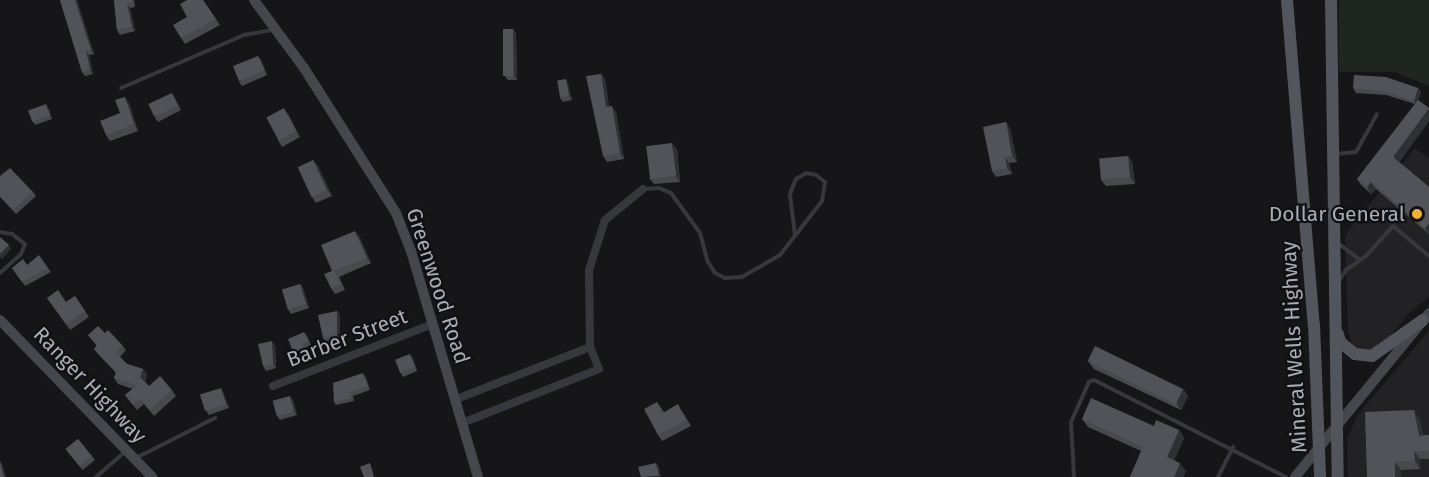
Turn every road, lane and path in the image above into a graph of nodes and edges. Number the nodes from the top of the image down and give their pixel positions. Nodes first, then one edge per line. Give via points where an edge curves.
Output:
1 (254, 0) edge
2 (1287, 0) edge
3 (1331, 0) edge
4 (276, 30) junction
5 (120, 88) dead end
6 (1377, 114) dead end
7 (1332, 154) junction
8 (643, 189) joint
9 (0, 232) edge
10 (1334, 232) junction
11 (795, 236) junction
12 (1429, 256) edge
13 (1360, 260) junction
14 (0, 273) edge
15 (1335, 292) junction
16 (1426, 317) edge
17 (0, 320) edge
18 (433, 324) junction
19 (1336, 330) junction
20 (590, 347) junction
21 (273, 386) dead end
22 (454, 400) junction
23 (215, 418) dead end
24 (462, 423) junction
25 (1338, 426) junction
26 (1233, 447) junction
27 (1320, 447) junction
28 (130, 454) junction
29 (96, 477) edge
30 (152, 477) edge
31 (478, 477) edge
32 (1074, 477) edge
33 (1218, 477) edge
34 (1286, 477) edge
35 (1295, 477) edge
36 (1320, 477) edge
37 (1338, 477) edge

1 - 4 street, Greenwood Road
2 - 27 main road, Mineral Wells Highway
3 - 7 main road, Mineral Wells Highway
4 - 5 lane via 244,35
4 - 18 street, Greenwood Road via 396,213
6 - 7 lane via 1356,152
7 - 10 main road, Mineral Wells Highway
8 - 11 lane via 659,188 671,193 700,233 708,262 725,278 761,270
8 - 20 street via 605,220 589,270
9 - 14 lane via 12,234 25,244 21,254
10 - 13 lane via 1344,251
10 - 15 main road, Mineral Wells Highway
11 - 11 lane via 826,194 825,182 816,176 806,174 796,179 790,194
12 - 13 lane via 1393,226
13 - 15 lane via 1346,270
15 - 19 main road, Mineral Wells Highway
16 - 19 main road via 1372,356 1348,349
16 - 25 street
17 - 28 street, Ranger Highway
18 - 21 street, Barber Street
18 - 22 street, Greenwood Road
19 - 25 main road, Mineral Wells Highway
20 - 22 street
20 - 24 street via 599,369
22 - 24 street, Greenwood Road
23 - 28 lane
24 - 31 street, Greenwood Road
25 - 27 street
25 - 37 main road, Mineral Wells Highway
26 - 32 lane via 1094,380 1089,382 1071,422
26 - 33 lane
26 - 34 lane
27 - 35 street
27 - 36 main road, Mineral Wells Highway
28 - 29 lane
28 - 30 street, Ranger Highway

